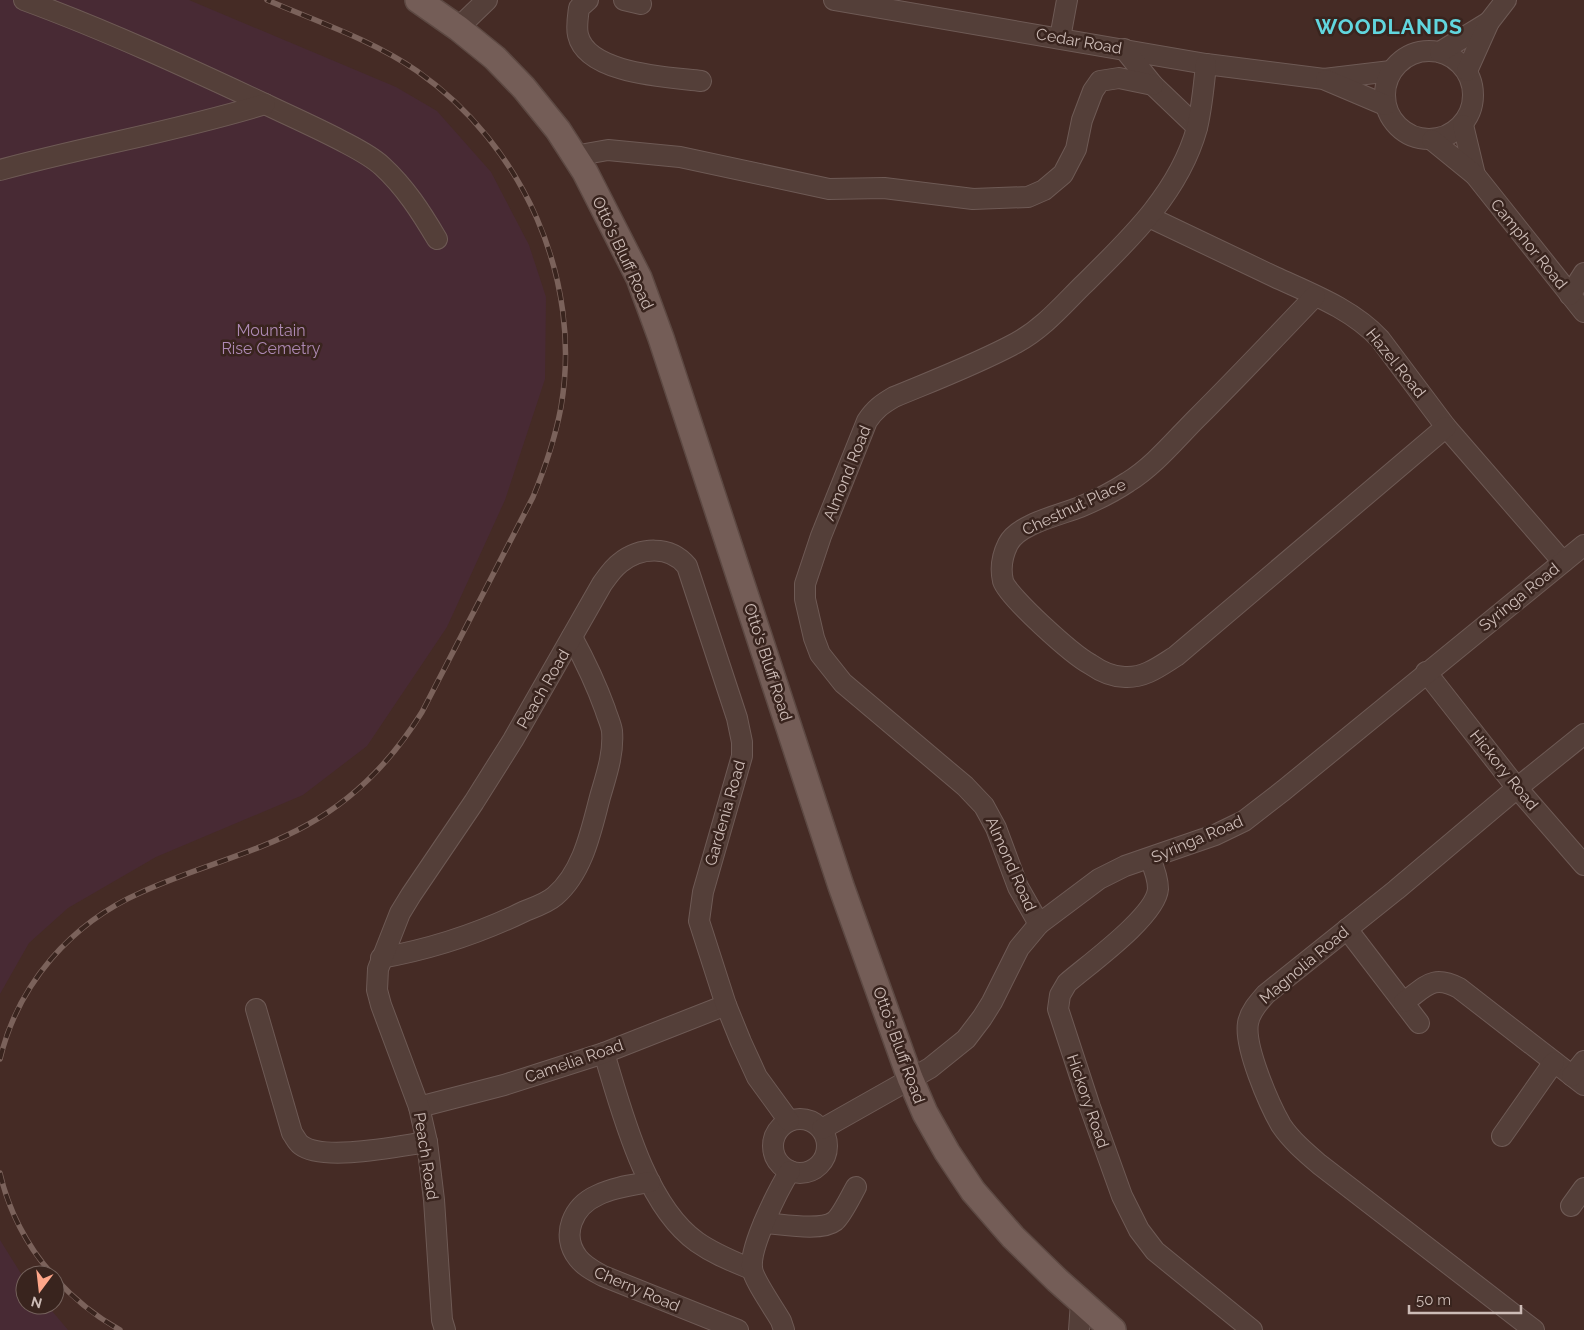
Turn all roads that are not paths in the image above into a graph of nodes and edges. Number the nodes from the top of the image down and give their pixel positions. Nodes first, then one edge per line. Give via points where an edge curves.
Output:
1 (24, 0) edge
2 (418, 0) edge
3 (488, 0) edge
4 (588, 0) edge
5 (834, 0) edge
6 (1067, 0) edge
7 (1506, 0) edge
8 (1489, 22) junction
9 (458, 28) junction
10 (1060, 38) junction
11 (1124, 49) junction
12 (1440, 52) junction
13 (1206, 64) junction
14 (1391, 71) junction
15 (1466, 71) junction
16 (1324, 79) junction
17 (701, 81) dead end
18 (1153, 85) junction
19 (265, 104) junction
20 (1385, 105) junction
21 (1463, 125) junction
22 (1197, 127) junction
23 (1432, 140) junction
24 (574, 156) junction
25 (0, 170) edge
26 (1475, 175) junction
27 (1149, 217) junction
28 (436, 239) dead end
29 (1584, 273) edge
30 (1570, 295) junction
31 (1315, 296) junction
32 (1584, 312) edge
33 (1446, 427) junction
34 (1584, 544) edge
35 (1563, 562) junction
36 (572, 637) junction
37 (1426, 672) junction
38 (1584, 734) edge
39 (1517, 788) junction
40 (1150, 858) junction
41 (1584, 865) edge
42 (1038, 924) junction
43 (1347, 929) junction
44 (382, 958) junction
45 (1404, 1002) junction
46 (726, 1004) junction
47 (256, 1009) dead end
48 (1419, 1023) dead end
49 (604, 1053) junction
50 (1554, 1062) junction
51 (1580, 1074) edge
52 (910, 1078) junction
53 (419, 1107) junction
54 (789, 1121) junction
55 (822, 1129) junction
56 (1502, 1136) dead end
57 (427, 1142) junction
58 (790, 1171) junction
59 (650, 1182) junction
60 (856, 1187) dead end
61 (1584, 1188) edge
62 (1571, 1206) dead end
63 (764, 1223) junction
64 (751, 1269) junction
65 (1081, 1302) junction
66 (445, 1330) edge
67 (738, 1330) edge
68 (784, 1330) edge
69 (1079, 1330) edge
70 (1113, 1330) edge
71 (1252, 1330) edge
72 (1534, 1330) edge

1 - 19 street via 143,48
2 - 9 main road, Otto's Bluff Road
3 - 9 street
4 - 17 street via 579,8 578,35 586,50 601,62 618,68
5 - 10 street, Cedar Road
6 - 10 street
7 - 8 street
8 - 12 street
8 - 15 street
9 - 24 main road, Otto's Bluff Road via 495,58 524,88 558,130
10 - 11 street, Cedar Road
11 - 13 street, Cedar Road
11 - 18 street
12 - 14 street via 1421,51 1404,58
12 - 15 street via 1455,59
13 - 16 street, Cedar Road
13 - 22 street, Almond Road
14 - 16 street, Cedar Road
14 - 20 street via 1384,87
15 - 21 street via 1474,99
16 - 20 street, Cedar Road
18 - 22 street
18 - 24 street via 1119,78 1100,81 1082,120 1076,149 1063,174 1044,190 1028,197 973,199 884,188 829,189 680,157 608,150
19 - 25 street via 185,128 57,154
19 - 28 street via 319,129 381,166 406,191
20 - 23 street via 1391,120 1402,131 1416,139
21 - 23 street via 1449,136
21 - 26 street, Camphor Road
22 - 27 street, Almond Road via 1178,176
23 - 26 street, Camphor Road
24 - 52 main road, Otto's Bluff Road via 639,278 841,886
26 - 30 street, Camphor Road
27 - 31 street, Hazel Road
27 - 42 street, Almond Road via 1037,330 874,410 821,536 805,584 808,615 820,654 843,683 965,786 984,806 996,828 1018,888
29 - 30 street
30 - 32 street, Camphor Road
31 - 33 street, Hazel Road via 1369,327
31 - 33 street, Chestnut Place via 1142,472 1082,506 1027,527 1009,542 1001,566 1004,582 1023,606 1088,664 1123,677 1146,674 1176,656
33 - 35 street, Hazel Road
34 - 35 street, Syringa Road
35 - 37 street, Syringa Road
36 - 44 street, Peach Road via 474,802 400,913
36 - 44 street, Peach Road via 598,689 612,729 610,765 591,832 576,869 554,897 503,922 432,946
36 - 46 street, Gardenia Road via 602,584 618,564 631,555 642,551 673,553 687,566 742,742 737,777 703,892 699,920
37 - 39 street, Hickory Road
37 - 40 street, Syringa Road via 1244,821
38 - 39 street, Magnolia Road
39 - 41 street, Hickory Road
39 - 43 street, Magnolia Road
40 - 42 street, Syringa Road via 1099,879
40 - 71 street, Hickory Road via 1157,877 1155,900 1135,924 1067,983 1059,1002 1060,1016 1122,1196 1139,1230 1155,1251
42 - 52 street, Syringa Road via 1019,948 987,1010 966,1039 930,1068
43 - 45 street
43 - 72 street, Magnolia Road via 1266,994 1250,1016 1247,1036 1268,1100 1294,1142 1319,1164
44 - 53 street, Peach Road via 377,990
45 - 48 street
45 - 50 street via 1433,982 1450,983
46 - 49 street, Camelia Road
46 - 54 street, Gardenia Road via 757,1077
47 - 57 street via 292,1133 300,1145 336,1153
49 - 53 street, Camelia Road via 504,1085
49 - 59 street via 620,1106
50 - 51 street
50 - 56 street
52 - 55 street, Syringa Road
52 - 65 main road, Otto's Bluff Road via 925,1113 973,1190 1013,1237
53 - 57 street, Peach Road
54 - 55 street via 804,1119
54 - 58 street via 776,1133 773,1151 780,1164
55 - 58 street via 828,1146 822,1162 808,1172
57 - 66 street, Peach Road
58 - 63 street
59 - 64 street via 679,1226 696,1241
59 - 67 street, Cherry Road via 598,1194 580,1207 570,1230 573,1250 587,1267 603,1276
60 - 63 street via 836,1220 827,1224
61 - 62 street
63 - 64 street
64 - 68 street
65 - 69 street
65 - 70 main road, Otto's Bluff Road

